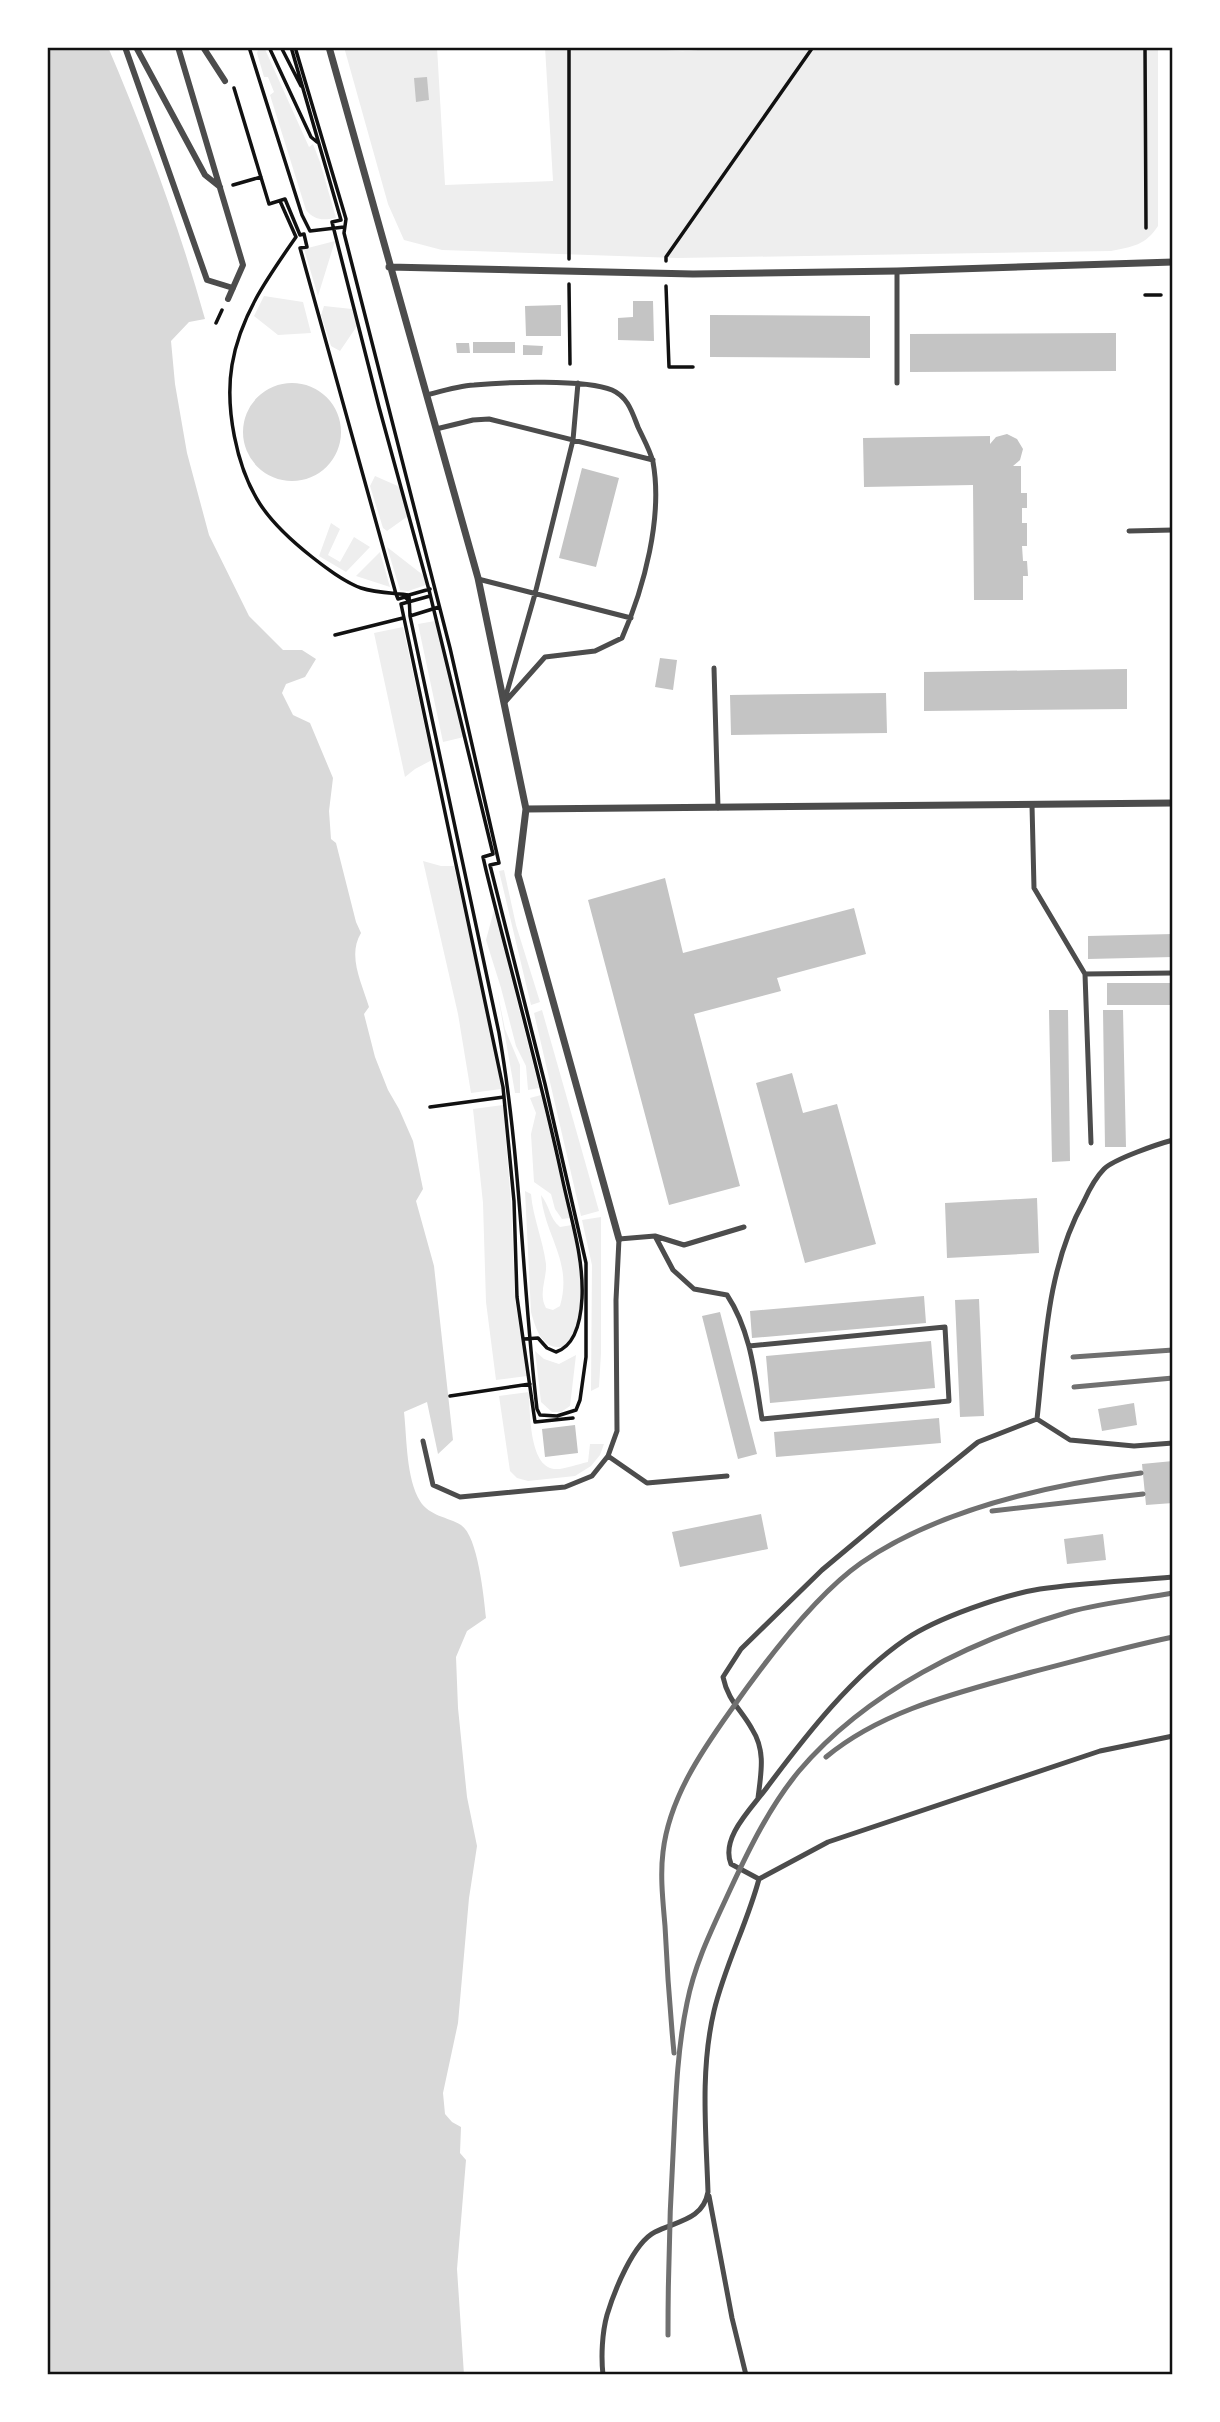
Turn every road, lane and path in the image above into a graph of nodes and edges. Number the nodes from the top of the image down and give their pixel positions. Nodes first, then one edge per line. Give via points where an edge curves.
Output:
1 (125, 47) edge
2 (136, 47) edge
3 (178, 47) edge
4 (203, 47) edge
5 (249, 47) edge
6 (269, 47) edge
7 (281, 47) edge
8 (293, 47) edge
9 (329, 47) edge
10 (569, 47) edge
11 (813, 47) edge
12 (1145, 47) edge
13 (228, 80) joint
14 (306, 96) junction
15 (313, 109) junction
16 (319, 143) junction
17 (325, 148) junction
18 (261, 177) junction
19 (221, 188) junction
20 (281, 201) junction
21 (344, 227) junction
22 (1146, 228) dead end
23 (334, 229) junction
24 (1173, 262) edge
25 (389, 267) junction
26 (897, 271) junction
27 (569, 272) junction
28 (666, 274) junction
29 (233, 288) junction
30 (1145, 295) dead end
31 (1161, 295) dead end
32 (228, 299) dead end
33 (570, 364) dead end
34 (693, 367) dead end
35 (578, 383) junction
36 (897, 383) dead end
37 (426, 395) junction
38 (436, 429) junction
39 (573, 440) junction
40 (653, 460) junction
41 (1173, 530) edge
42 (1129, 531) dead end
43 (478, 579) junction
44 (434, 588) junction
45 (429, 590) junction
46 (396, 594) junction
47 (535, 594) junction
48 (409, 595) junction
49 (430, 596) junction
50 (409, 602) junction
51 (439, 607) junction
52 (434, 609) junction
53 (410, 616) junction
54 (404, 618) junction
55 (631, 618) junction
56 (335, 635) dead end
57 (714, 668) dead end
58 (505, 702) junction
59 (1173, 803) edge
60 (1032, 805) junction
61 (718, 808) junction
62 (526, 809) junction
63 (1173, 973) edge
64 (1085, 974) junction
65 (504, 1097) junction
66 (430, 1107) dead end
67 (1173, 1140) edge
68 (1091, 1143) dead end
69 (744, 1227) dead end
70 (655, 1236) junction
71 (619, 1239) junction
72 (526, 1338) junction
73 (750, 1346) junction
74 (530, 1384) junction
75 (450, 1396) dead end
76 (573, 1418) dead end
77 (1037, 1419) junction
78 (423, 1441) dead end
79 (1173, 1443) edge
80 (608, 1456) junction
81 (727, 1476) dead end
82 (1173, 1577) edge
83 (1173, 1736) edge
84 (757, 1801) junction
85 (759, 1879) junction
86 (708, 2192) junction
87 (603, 2375) edge
88 (746, 2375) edge

1 - 29 street via 207,280
2 - 19 street via 205,175
3 - 19 street
4 - 13 street
5 - 23 path via 302,215 310,232
6 - 16 path via 311,137
7 - 14 path
8 - 14 path
8 - 15 path
9 - 25 street
10 - 27 path
11 - 28 path via 666,257
12 - 22 path
13 - 18 path
14 - 15 path
14 - 16 path
15 - 17 path
16 - 17 path
16 - 23 path via 341,220 332,222
17 - 21 path via 346,219
18 - 19 path
18 - 20 path via 269,204
19 - 29 street via 243,265
20 - 46 path via 285,199 300,235 304,234 307,247 300,248
20 - 46 path via 296,237 263,283 244,320 232,366 230,413 240,460 259,503 290,540 325,568 361,588
21 - 23 path
21 - 44 path
23 - 45 path
24 - 26 street
25 - 27 street
25 - 37 street
26 - 28 street
26 - 36 lane
27 - 28 street
27 - 33 path
28 - 34 path via 669,367
29 - 32 street
30 - 31 path
35 - 37 lane via 473,385
35 - 39 lane
35 - 40 lane via 613,390 627,400
37 - 38 street
38 - 39 lane via 489,419
38 - 43 street
39 - 40 lane
39 - 47 lane
40 - 55 lane via 652,538
41 - 42 lane
43 - 47 lane
43 - 58 street
44 - 45 path
44 - 51 path
45 - 48 path
45 - 49 path
46 - 48 path
46 - 50 path
47 - 55 lane
47 - 58 lane
48 - 50 path
49 - 50 path
49 - 52 path
50 - 53 path
50 - 54 path via 401,604
51 - 52 path
51 - 72 path via 499,863 490,865 586,1263 586,1357 576,1410 540,1415
52 - 53 path
52 - 72 path via 493,854 484,857 486,870 534,1057 579,1264 582,1297 572,1340 556,1352 538,1338
53 - 72 path via 510,1097
54 - 56 path
54 - 65 path
55 - 58 lane via 622,638 595,651 545,657
57 - 61 lane
58 - 62 street
59 - 60 street
60 - 61 street
60 - 64 lane via 1034,888
61 - 62 street
62 - 71 street via 518,875
63 - 64 lane
64 - 68 lane
65 - 66 path
65 - 72 path via 517,1297
67 - 77 lane via 1105,1167 1077,1212 1049,1305
69 - 70 lane via 684,1245
70 - 71 lane
70 - 73 lane via 673,1270 694,1289 727,1295
71 - 80 lane via 617,1431
72 - 74 path
73 - 73 lane via 762,1419 948,1401 945,1327
74 - 75 path
74 - 76 path via 535,1422
77 - 79 lane via 1070,1440 1134,1446
77 - 84 lane via 978,1442 822,1570 741,1650 723,1677 726,1692 761,1748
78 - 80 lane via 433,1485 460,1497 565,1487 592,1476
80 - 81 lane via 647,1483
82 - 84 lane via 1038,1590 971,1608 908,1637 863,1674 801,1742
83 - 85 lane via 1100,1751 828,1842
84 - 85 lane via 733,1833 727,1856 731,1864
85 - 86 lane via 713,2013 705,2098
86 - 87 lane via 706,2205 698,2213 653,2232 629,2260 606,2317
86 - 88 lane

